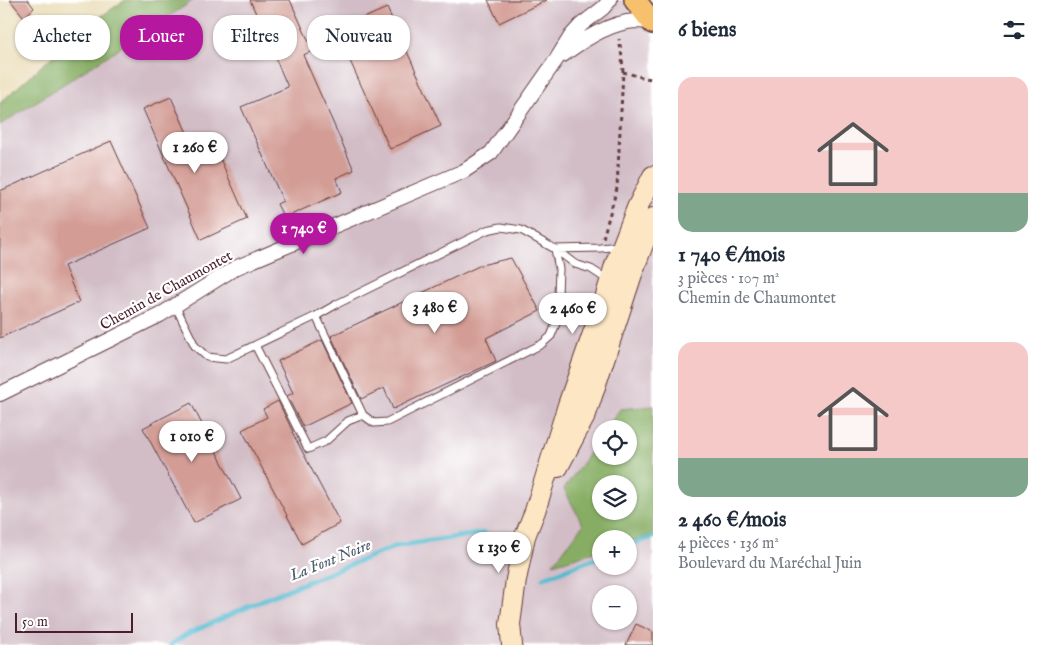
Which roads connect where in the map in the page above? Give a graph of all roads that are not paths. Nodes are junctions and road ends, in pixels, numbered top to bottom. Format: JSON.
{"nodes":[{"id":1,"x":610,"y":0,"type":"edge"},
{"id":2,"x":635,"y":0,"type":"edge"},
{"id":3,"x":652,"y":23,"type":"edge"},
{"id":4,"x":556,"y":60,"type":"junction"},
{"id":5,"x":653,"y":176,"type":"edge"},
{"id":6,"x":653,"y":218,"type":"edge"},
{"id":7,"x":623,"y":246,"type":"junction"},
{"id":8,"x":555,"y":249,"type":"junction"},
{"id":9,"x":610,"y":281,"type":"junction"},
{"id":10,"x":175,"y":305,"type":"junction"},
{"id":11,"x":316,"y":316,"type":"junction"},
{"id":12,"x":255,"y":345,"type":"junction"},
{"id":13,"x":0,"y":394,"type":"edge"},
{"id":14,"x":363,"y":415,"type":"junction"},
{"id":15,"x":535,"y":511,"type":"junction"},
{"id":16,"x":512,"y":645,"type":"edge"}],
"edges":[{"from":1,"to":4,"type":"street","name":"Chemin de Chaumontet"},
{"from":2,"to":3,"type":"main road"},
{"from":3,"to":4,"type":"street","name":"Chemin de Chaumontet"},
{"from":4,"to":10,"type":"street","name":"Chemin de Chaumontet"},
{"from":5,"to":7,"type":"main road"},
{"from":6,"to":15,"type":"main road"},
{"from":7,"to":8,"type":"lane"},
{"from":7,"to":9,"type":"main road"},
{"from":8,"to":9,"type":"lane"},
{"from":8,"to":11,"type":"lane"},
{"from":8,"to":14,"type":"lane"},
{"from":9,"to":15,"type":"main road"},
{"from":10,"to":12,"type":"lane"},
{"from":10,"to":13,"type":"street","name":"Chemin de Chaumontet"},
{"from":11,"to":12,"type":"lane"},
{"from":11,"to":14,"type":"lane"},
{"from":12,"to":14,"type":"lane"},
{"from":15,"to":16,"type":"main road"}]}
